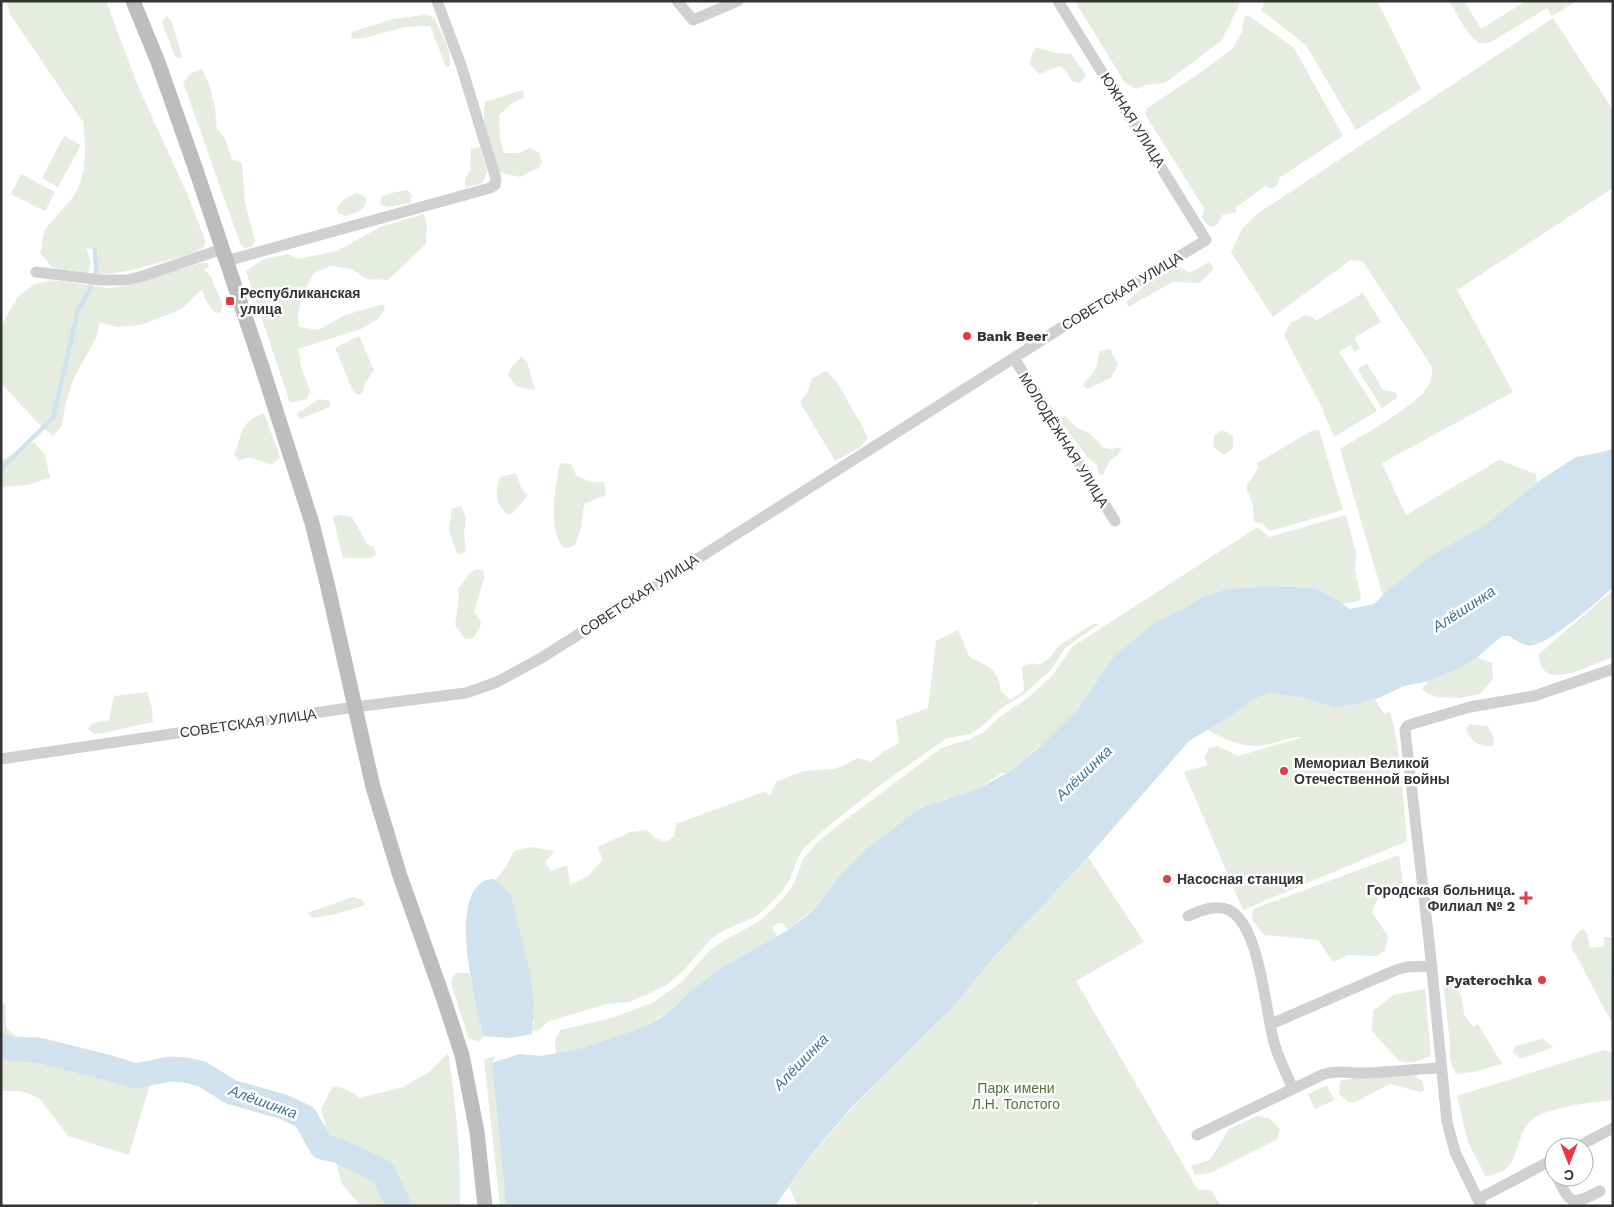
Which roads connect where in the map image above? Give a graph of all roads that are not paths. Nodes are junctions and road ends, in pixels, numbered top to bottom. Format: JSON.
{"nodes":[{"id":1,"x":133,"y":1,"type":"edge"},
{"id":2,"x":437,"y":1,"type":"edge"},
{"id":3,"x":677,"y":1,"type":"edge"},
{"id":4,"x":738,"y":1,"type":"edge"},
{"id":5,"x":1058,"y":1,"type":"edge"},
{"id":6,"x":1206,"y":240,"type":"joint"},
{"id":7,"x":224,"y":255,"type":"junction"},
{"id":8,"x":36,"y":272,"type":"dead end"},
{"id":9,"x":1014,"y":358,"type":"junction"},
{"id":10,"x":1115,"y":521,"type":"dead end"},
{"id":11,"x":1613,"y":669,"type":"edge"},
{"id":12,"x":355,"y":707,"type":"junction"},
{"id":13,"x":1,"y":759,"type":"edge"},
{"id":14,"x":1188,"y":916,"type":"dead end"},
{"id":15,"x":1432,"y":966,"type":"junction"},
{"id":16,"x":1271,"y":1024,"type":"junction"},
{"id":17,"x":1441,"y":1068,"type":"junction"},
{"id":18,"x":1293,"y":1089,"type":"junction"},
{"id":19,"x":1613,"y":1128,"type":"edge"},
{"id":20,"x":1197,"y":1135,"type":"dead end"},
{"id":21,"x":1594,"y":1138,"type":"edge"},
{"id":22,"x":1544,"y":1168,"type":"edge"},
{"id":23,"x":1562,"y":1187,"type":"edge"},
{"id":24,"x":1600,"y":1191,"type":"dead end"},
{"id":25,"x":1480,"y":1202,"type":"edge"},
{"id":26,"x":1585,"y":1202,"type":"edge"},
{"id":27,"x":485,"y":1206,"type":"edge"}],
"edges":[{"from":1,"to":7,"type":"main road"},
{"from":2,"to":7,"type":"street"},
{"from":3,"to":4,"type":"street"},
{"from":5,"to":6,"type":"street","name":"ЮЖНАЯ УЛИЦА"},
{"from":6,"to":9,"type":"street","name":"СОВЕТСКАЯ УЛИЦА"},
{"from":7,"to":8,"type":"street"},
{"from":7,"to":12,"type":"main road"},
{"from":9,"to":10,"type":"street","name":"МОЛОДЁЖНАЯ УЛИЦА"},
{"from":9,"to":12,"type":"street","name":"СОВЕТСКАЯ УЛИЦА"},
{"from":11,"to":15,"type":"street"},
{"from":12,"to":13,"type":"street","name":"СОВЕТСКАЯ УЛИЦА"},
{"from":12,"to":27,"type":"main road"},
{"from":14,"to":16,"type":"street"},
{"from":15,"to":16,"type":"street"},
{"from":15,"to":17,"type":"street"},
{"from":16,"to":18,"type":"street"},
{"from":17,"to":18,"type":"street"},
{"from":17,"to":25,"type":"street"},
{"from":18,"to":20,"type":"street"},
{"from":19,"to":21,"type":"street"},
{"from":22,"to":25,"type":"street"},
{"from":23,"to":26,"type":"street"},
{"from":24,"to":26,"type":"street"}]}
